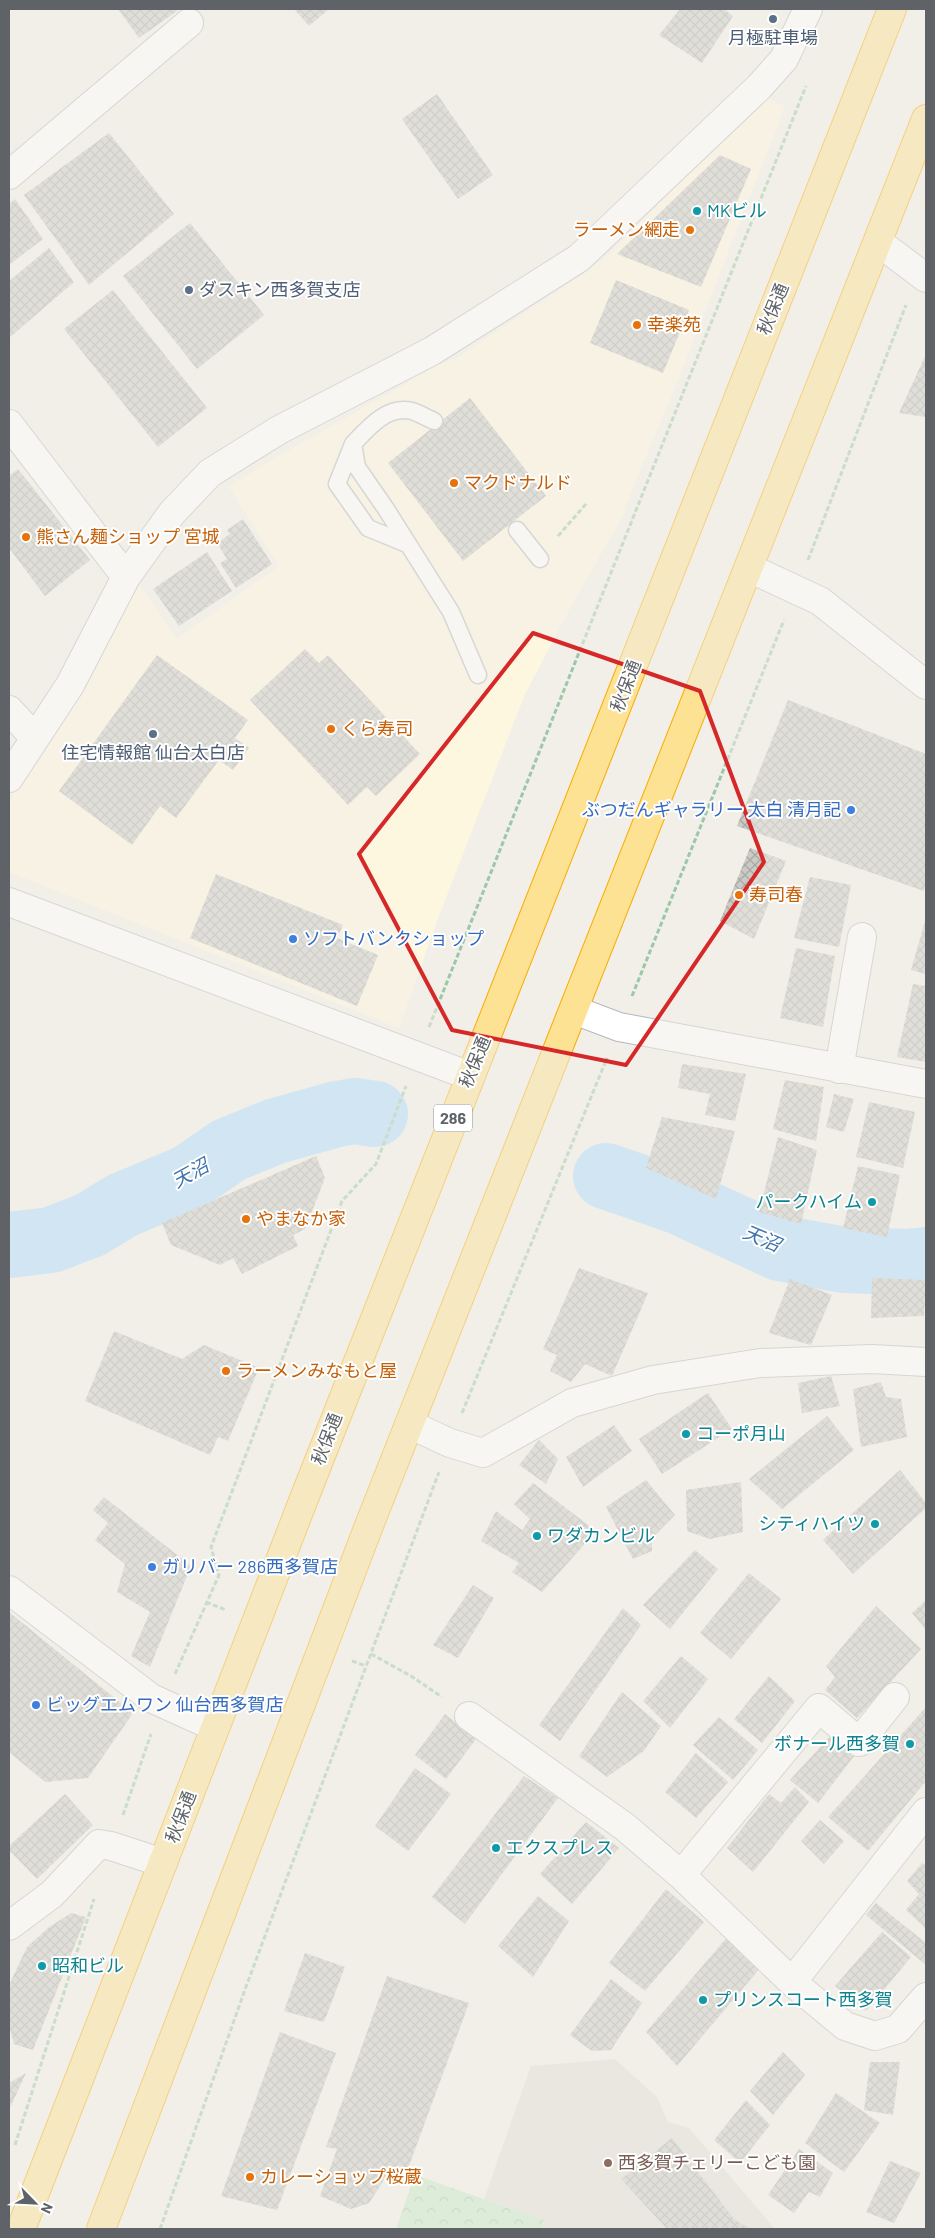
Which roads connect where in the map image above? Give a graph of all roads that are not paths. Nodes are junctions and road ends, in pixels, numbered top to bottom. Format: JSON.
{"nodes":[{"id":1,"x":808,"y":9,"type":"edge"},
{"id":2,"x":892,"y":9,"type":"edge"},
{"id":3,"x":189,"y":23,"type":"dead end"},
{"id":4,"x":926,"y":119,"type":"edge"},
{"id":5,"x":9,"y":175,"type":"edge"},
{"id":6,"x":878,"y":242,"type":"junction"},
{"id":7,"x":922,"y":275,"type":"edge"},
{"id":8,"x":434,"y":421,"type":"dead end"},
{"id":9,"x":9,"y":424,"type":"edge"},
{"id":10,"x":353,"y":444,"type":"junction"},
{"id":11,"x":517,"y":530,"type":"dead end"},
{"id":12,"x":407,"y":544,"type":"junction"},
{"id":13,"x":540,"y":559,"type":"dead end"},
{"id":14,"x":749,"y":568,"type":"junction"},
{"id":15,"x":126,"y":577,"type":"junction"},
{"id":16,"x":478,"y":675,"type":"dead end"},
{"id":17,"x":926,"y":685,"type":"edge"},
{"id":18,"x":9,"y":710,"type":"edge"},
{"id":19,"x":35,"y":738,"type":"junction"},
{"id":20,"x":9,"y":778,"type":"edge"},
{"id":21,"x":9,"y":902,"type":"edge"},
{"id":22,"x":862,"y":937,"type":"dead end"},
{"id":23,"x":574,"y":1010,"type":"junction"},
{"id":24,"x":839,"y":1069,"type":"junction"},
{"id":25,"x":470,"y":1076,"type":"junction"},
{"id":26,"x":926,"y":1084,"type":"edge"},
{"id":27,"x":926,"y":1362,"type":"edge"},
{"id":28,"x":409,"y":1424,"type":"junction"},
{"id":29,"x":9,"y":1590,"type":"edge"},
{"id":30,"x":895,"y":1696,"type":"dead end"},
{"id":31,"x":469,"y":1716,"type":"road end"},
{"id":32,"x":215,"y":1727,"type":"junction"},
{"id":33,"x":926,"y":1812,"type":"edge"},
{"id":34,"x":163,"y":1863,"type":"junction"},
{"id":35,"x":681,"y":1876,"type":"junction"},
{"id":36,"x":9,"y":1926,"type":"edge"},
{"id":37,"x":792,"y":1982,"type":"junction"},
{"id":38,"x":926,"y":1997,"type":"edge"},
{"id":39,"x":21,"y":2229,"type":"edge"},
{"id":40,"x":101,"y":2229,"type":"edge"}],
"edges":[{"from":1,"to":15,"type":"street"},
{"from":2,"to":25,"type":"highway","name":"秋保通","number":"286"},
{"from":3,"to":5,"type":"street"},
{"from":4,"to":6,"type":"highway"},
{"from":6,"to":7,"type":"street"},
{"from":6,"to":14,"type":"highway"},
{"from":8,"to":10,"type":"lane"},
{"from":9,"to":15,"type":"street"},
{"from":10,"to":12,"type":"lane"},
{"from":10,"to":12,"type":"lane"},
{"from":11,"to":13,"type":"lane"},
{"from":12,"to":16,"type":"lane"},
{"from":14,"to":17,"type":"street"},
{"from":14,"to":23,"type":"highway"},
{"from":15,"to":19,"type":"street"},
{"from":18,"to":19,"type":"street"},
{"from":19,"to":20,"type":"street"},
{"from":21,"to":25,"type":"street"},
{"from":22,"to":24,"type":"street"},
{"from":23,"to":24,"type":"street"},
{"from":23,"to":28,"type":"highway"},
{"from":24,"to":26,"type":"street"},
{"from":25,"to":32,"type":"highway","name":"秋保通","number":"286"},
{"from":27,"to":28,"type":"street"},
{"from":28,"to":40,"type":"highway"},
{"from":29,"to":32,"type":"street"},
{"from":30,"to":35,"type":"street"},
{"from":31,"to":35,"type":"street"},
{"from":32,"to":34,"type":"highway","name":"秋保通","number":"286"},
{"from":33,"to":37,"type":"street"},
{"from":34,"to":36,"type":"street"},
{"from":34,"to":39,"type":"highway","name":"秋保通","number":"286"},
{"from":35,"to":37,"type":"street"},
{"from":37,"to":38,"type":"street"}]}
